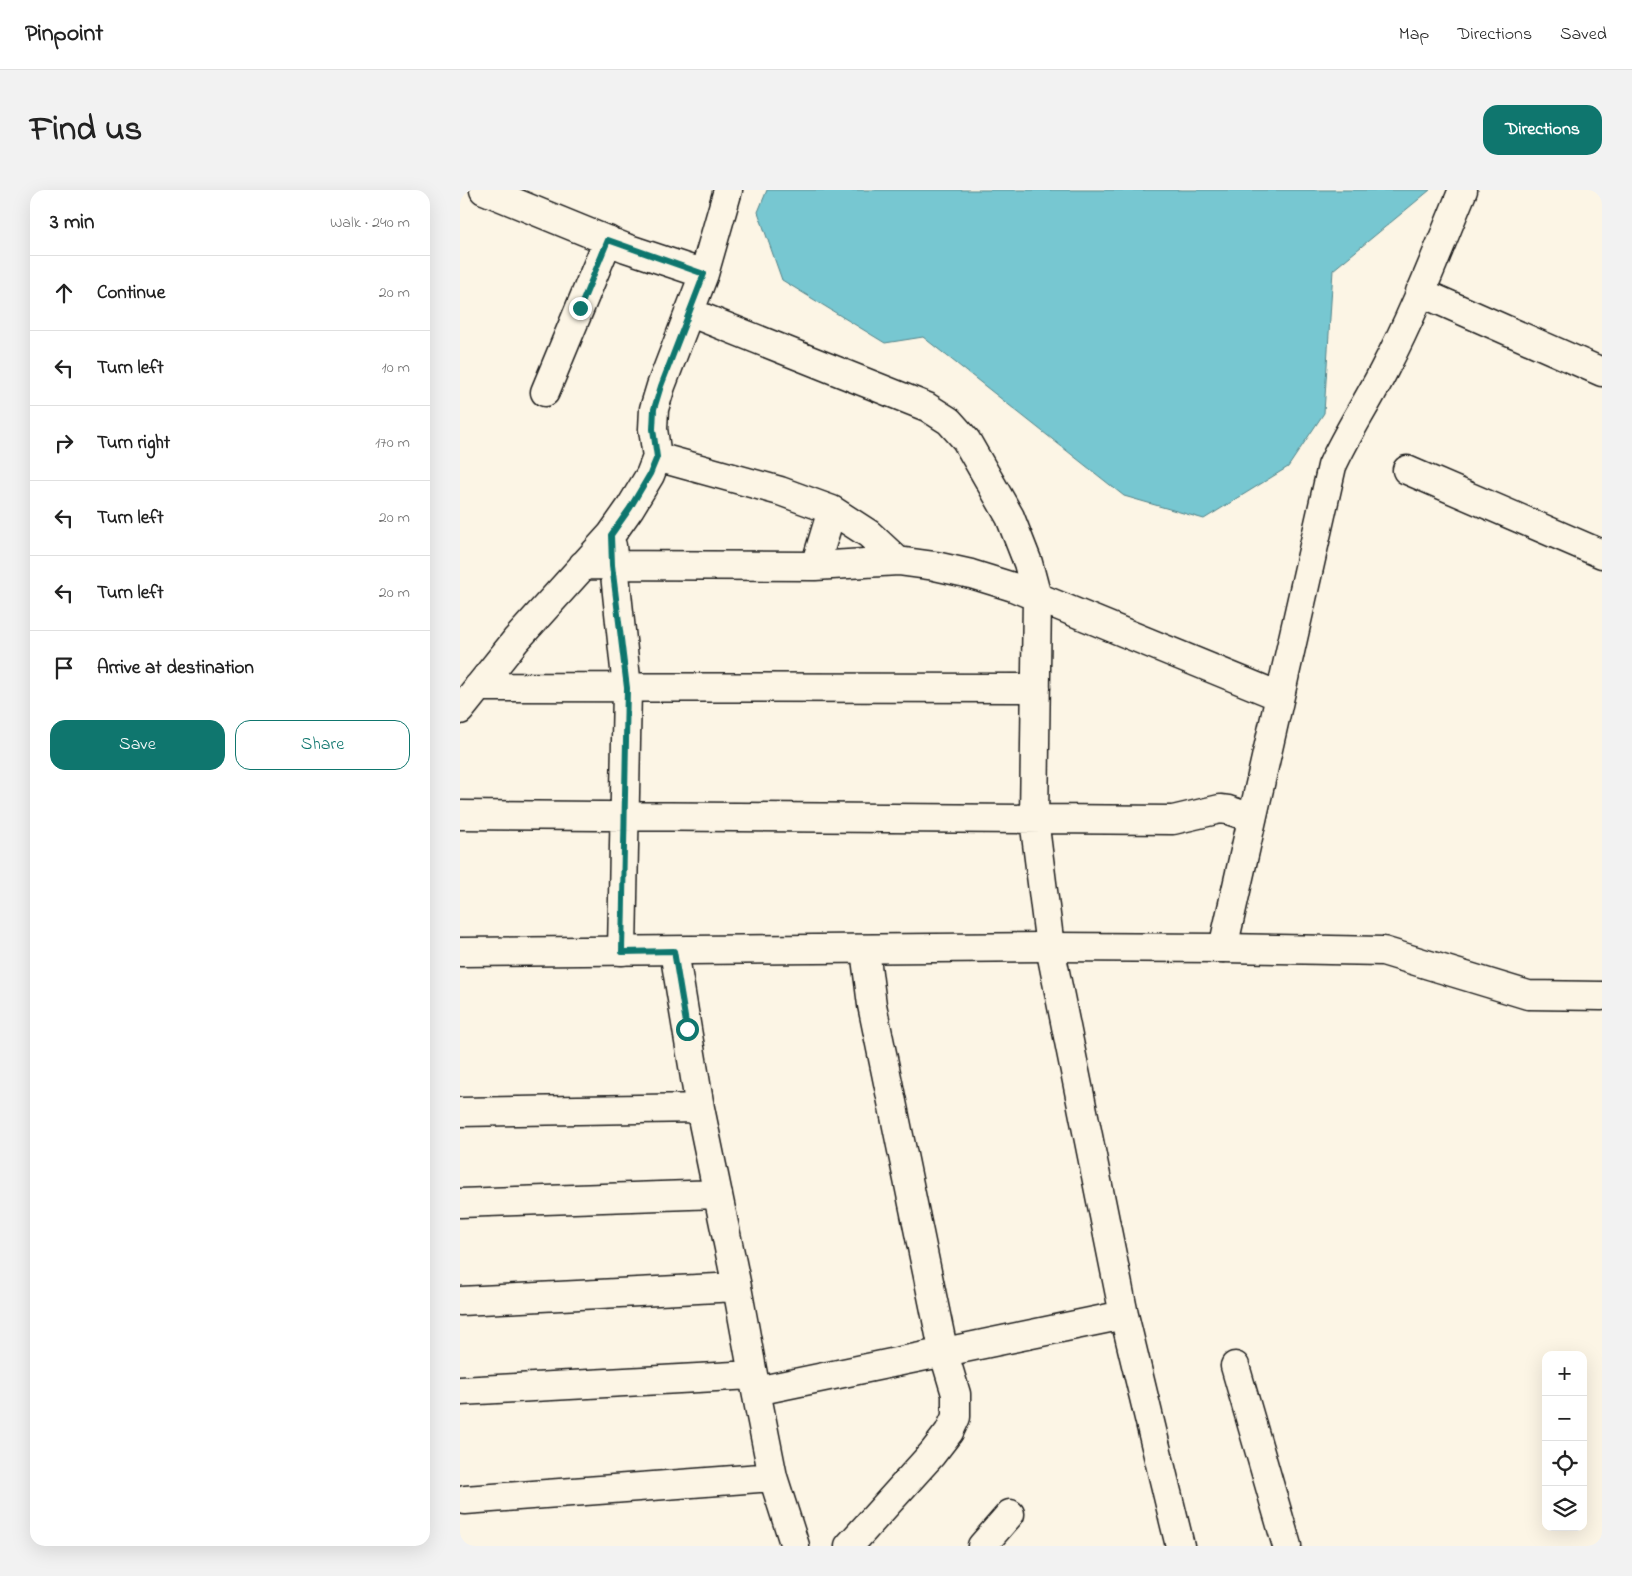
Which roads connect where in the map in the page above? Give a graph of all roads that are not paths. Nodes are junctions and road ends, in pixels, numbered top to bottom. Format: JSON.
{"nodes":[{"id":1,"x":484,"y":190,"type":"edge"},
{"id":2,"x":728,"y":190,"type":"edge"},
{"id":3,"x":1463,"y":190,"type":"edge"},
{"id":4,"x":608,"y":240,"type":"junction"},
{"id":5,"x":704,"y":274,"type":"junction"},
{"id":6,"x":1420,"y":292,"type":"junction"},
{"id":7,"x":690,"y":312,"type":"junction"},
{"id":8,"x":1602,"y":372,"type":"edge"},
{"id":9,"x":546,"y":392,"type":"dead end"},
{"id":10,"x":657,"y":457,"type":"junction"},
{"id":11,"x":1407,"y":470,"type":"dead end"},
{"id":12,"x":832,"y":510,"type":"junction"},
{"id":13,"x":611,"y":535,"type":"junction"},
{"id":14,"x":1602,"y":554,"type":"edge"},
{"id":15,"x":898,"y":561,"type":"junction"},
{"id":16,"x":583,"y":565,"type":"junction"},
{"id":17,"x":612,"y":565,"type":"junction"},
{"id":18,"x":815,"y":566,"type":"junction"},
{"id":19,"x":1037,"y":597,"type":"junction"},
{"id":20,"x":478,"y":687,"type":"junction"},
{"id":21,"x":627,"y":688,"type":"junction"},
{"id":22,"x":1036,"y":688,"type":"junction"},
{"id":23,"x":1280,"y":696,"type":"junction"},
{"id":24,"x":460,"y":710,"type":"edge"},
{"id":25,"x":460,"y":815,"type":"edge"},
{"id":26,"x":624,"y":816,"type":"junction"},
{"id":27,"x":1252,"y":818,"type":"junction"},
{"id":28,"x":1034,"y":819,"type":"junction"},
{"id":29,"x":1050,"y":947,"type":"junction"},
{"id":30,"x":1222,"y":948,"type":"junction"},
{"id":31,"x":865,"y":950,"type":"junction"},
{"id":32,"x":674,"y":951,"type":"junction"},
{"id":33,"x":460,"y":952,"type":"edge"},
{"id":34,"x":622,"y":952,"type":"junction"},
{"id":35,"x":1602,"y":996,"type":"edge"},
{"id":36,"x":700,"y":1108,"type":"junction"},
{"id":37,"x":460,"y":1112,"type":"edge"},
{"id":38,"x":718,"y":1194,"type":"junction"},
{"id":39,"x":460,"y":1203,"type":"edge"},
{"id":40,"x":738,"y":1288,"type":"junction"},
{"id":41,"x":460,"y":1302,"type":"edge"},
{"id":42,"x":1124,"y":1315,"type":"junction"},
{"id":43,"x":944,"y":1354,"type":"junction"},
{"id":44,"x":1235,"y":1366,"type":"dead end"},
{"id":45,"x":754,"y":1383,"type":"junction"},
{"id":46,"x":460,"y":1391,"type":"edge"},
{"id":47,"x":773,"y":1477,"type":"junction"},
{"id":48,"x":465,"y":1500,"type":"dead end"},
{"id":49,"x":1010,"y":1514,"type":"dead end"},
{"id":50,"x":795,"y":1546,"type":"edge"},
{"id":51,"x":850,"y":1546,"type":"edge"},
{"id":52,"x":982,"y":1546,"type":"edge"},
{"id":53,"x":1180,"y":1546,"type":"edge"},
{"id":54,"x":1287,"y":1546,"type":"edge"}],
"edges":[{"from":1,"to":4,"type":"street"},
{"from":2,"to":5,"type":"street"},
{"from":3,"to":6,"type":"street"},
{"from":4,"to":5,"type":"street"},
{"from":4,"to":9,"type":"street"},
{"from":5,"to":7,"type":"street"},
{"from":6,"to":8,"type":"street"},
{"from":6,"to":23,"type":"street"},
{"from":7,"to":10,"type":"street"},
{"from":7,"to":19,"type":"street"},
{"from":10,"to":12,"type":"street"},
{"from":10,"to":13,"type":"street"},
{"from":11,"to":14,"type":"street"},
{"from":12,"to":15,"type":"street"},
{"from":12,"to":18,"type":"street"},
{"from":13,"to":16,"type":"street"},
{"from":13,"to":17,"type":"street"},
{"from":15,"to":18,"type":"street"},
{"from":15,"to":19,"type":"street"},
{"from":16,"to":17,"type":"street"},
{"from":16,"to":20,"type":"street"},
{"from":17,"to":18,"type":"street"},
{"from":17,"to":21,"type":"street"},
{"from":19,"to":22,"type":"street"},
{"from":19,"to":23,"type":"street"},
{"from":20,"to":21,"type":"street"},
{"from":20,"to":24,"type":"street"},
{"from":21,"to":22,"type":"street"},
{"from":21,"to":26,"type":"street"},
{"from":22,"to":28,"type":"street"},
{"from":23,"to":27,"type":"street"},
{"from":25,"to":26,"type":"street"},
{"from":26,"to":28,"type":"street"},
{"from":26,"to":34,"type":"street"},
{"from":27,"to":28,"type":"street"},
{"from":27,"to":30,"type":"street"},
{"from":28,"to":29,"type":"street"},
{"from":29,"to":30,"type":"street"},
{"from":29,"to":31,"type":"street"},
{"from":29,"to":42,"type":"street"},
{"from":30,"to":35,"type":"street"},
{"from":31,"to":32,"type":"street"},
{"from":31,"to":43,"type":"street"},
{"from":32,"to":34,"type":"street"},
{"from":32,"to":36,"type":"street"},
{"from":33,"to":34,"type":"street"},
{"from":36,"to":37,"type":"street"},
{"from":36,"to":38,"type":"street"},
{"from":38,"to":39,"type":"street"},
{"from":38,"to":40,"type":"street"},
{"from":40,"to":41,"type":"street"},
{"from":40,"to":45,"type":"street"},
{"from":42,"to":43,"type":"street"},
{"from":42,"to":53,"type":"street"},
{"from":43,"to":45,"type":"street"},
{"from":43,"to":51,"type":"street"},
{"from":44,"to":54,"type":"street"},
{"from":45,"to":46,"type":"street"},
{"from":45,"to":47,"type":"street"},
{"from":47,"to":48,"type":"street"},
{"from":47,"to":50,"type":"street"},
{"from":49,"to":52,"type":"street"}]}
